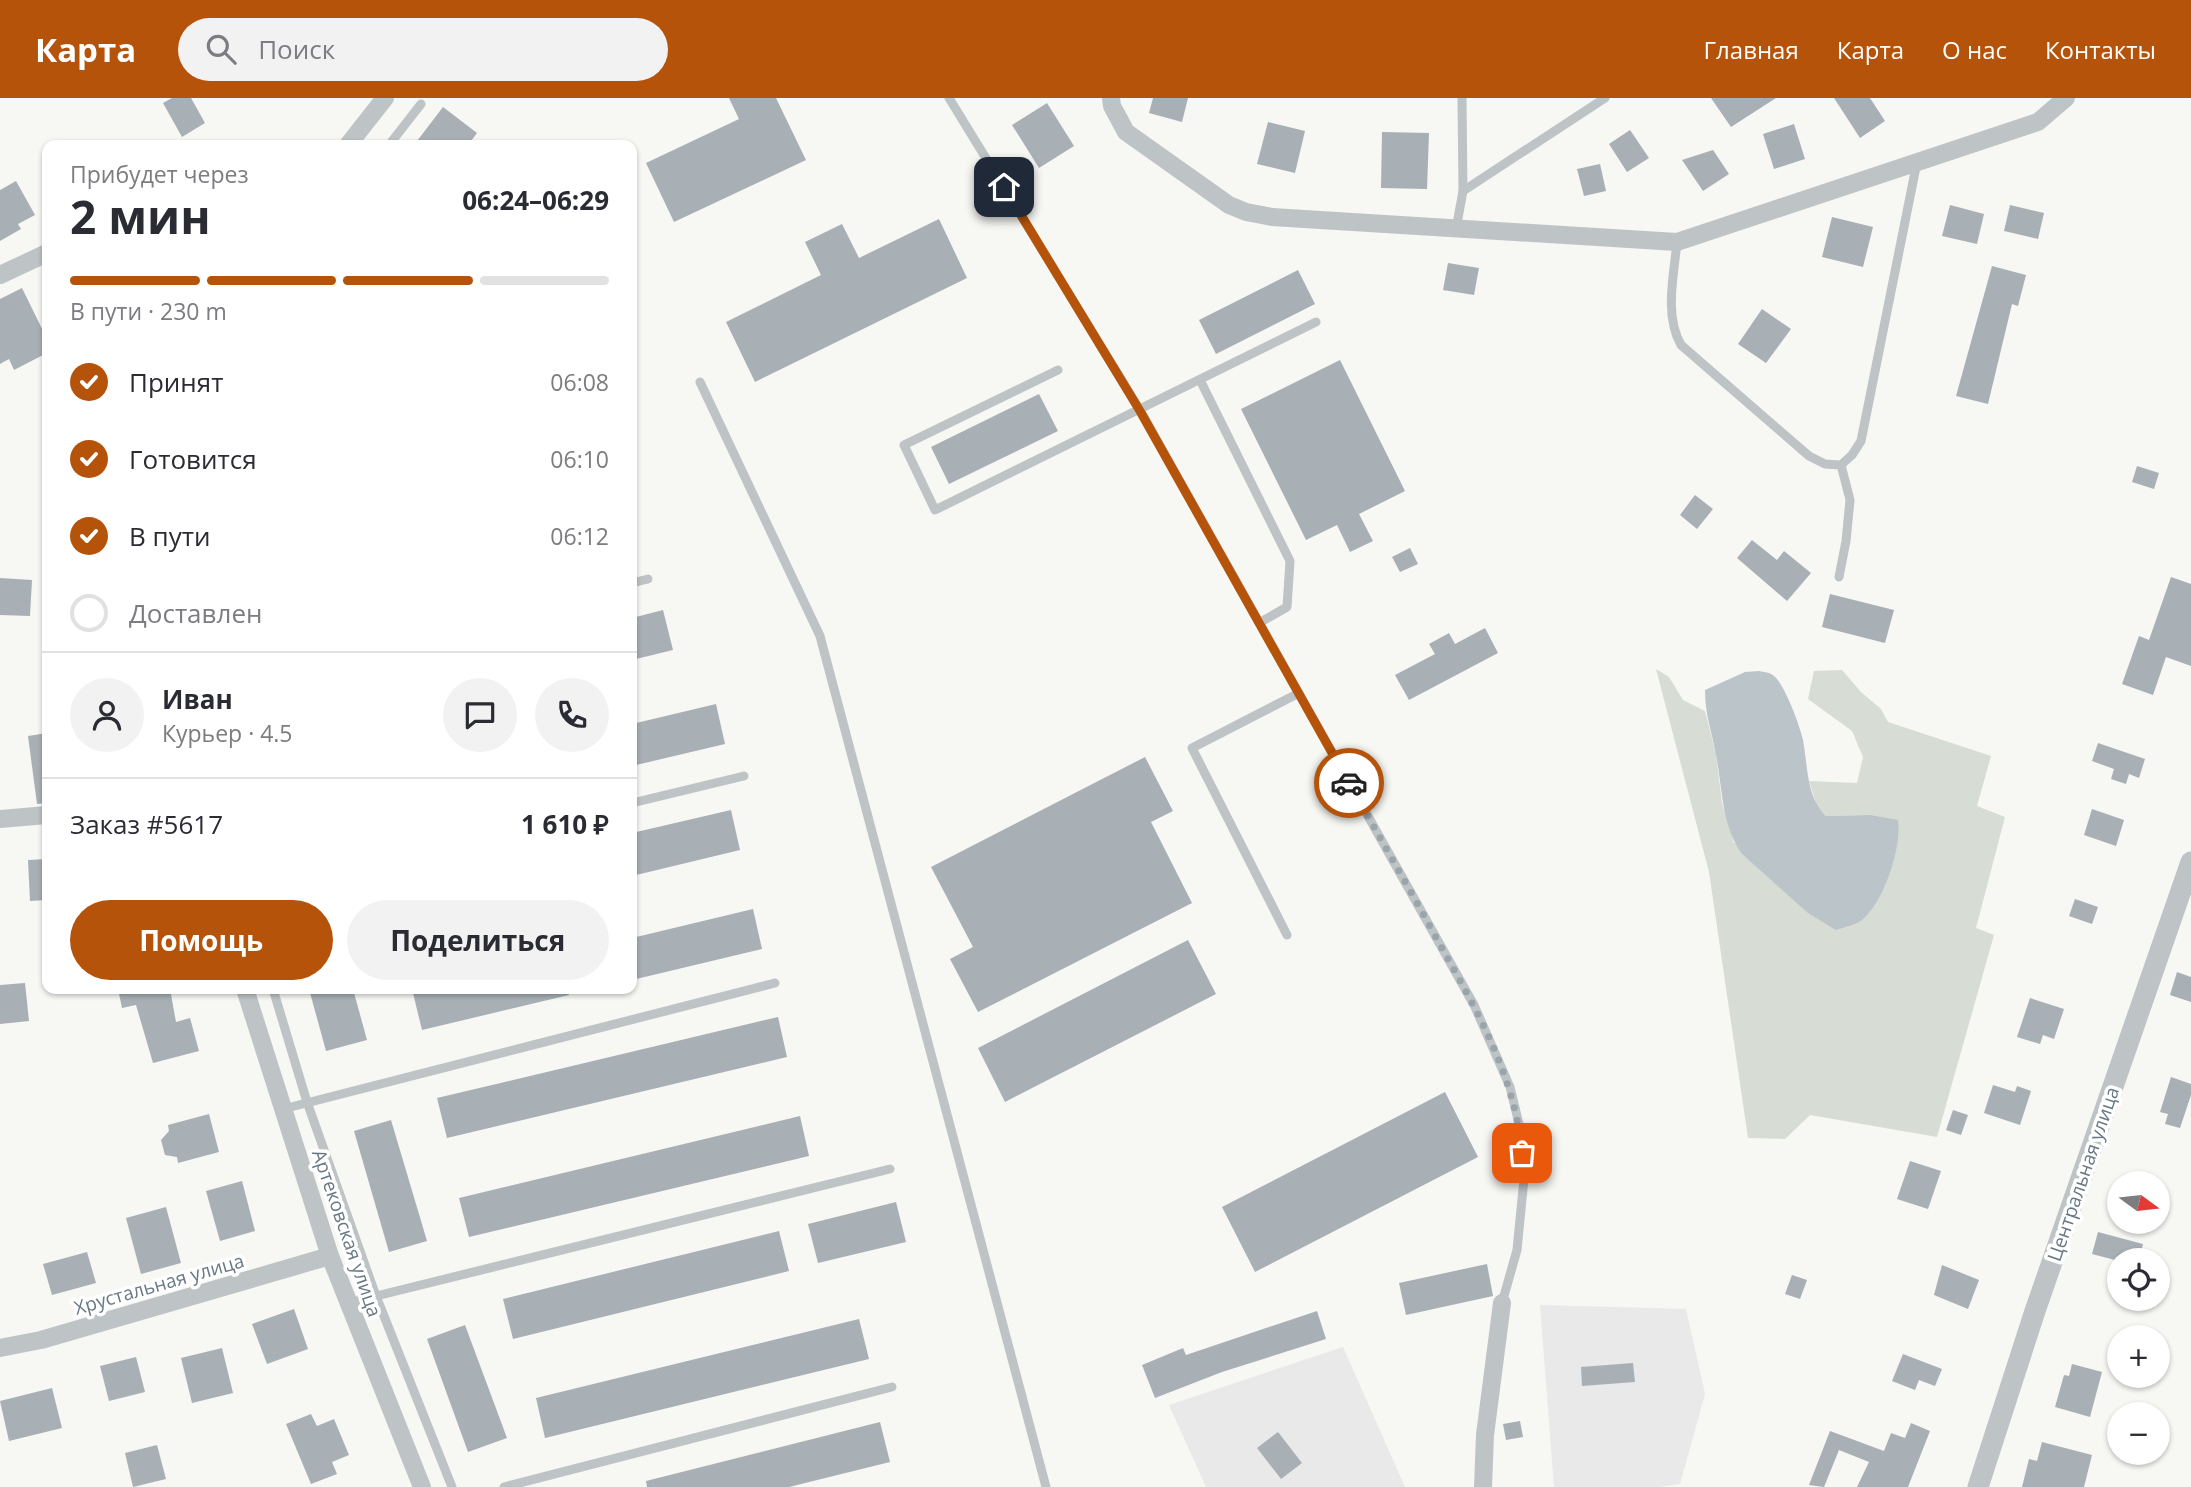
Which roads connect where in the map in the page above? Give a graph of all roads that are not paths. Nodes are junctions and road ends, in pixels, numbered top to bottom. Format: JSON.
{"nodes":[{"id":1,"x":385,"y":98,"type":"edge"},
{"id":2,"x":949,"y":98,"type":"edge"},
{"id":3,"x":1462,"y":98,"type":"edge"},
{"id":4,"x":1605,"y":98,"type":"edge"},
{"id":5,"x":2066,"y":98,"type":"edge"},
{"id":6,"x":1112,"y":101,"type":"edge"},
{"id":7,"x":421,"y":104,"type":"dead end"},
{"id":8,"x":352,"y":140,"type":"edge"},
{"id":9,"x":393,"y":140,"type":"edge"},
{"id":10,"x":1917,"y":162,"type":"junction"},
{"id":11,"x":1463,"y":191,"type":"junction"},
{"id":12,"x":1456,"y":229,"type":"junction"},
{"id":13,"x":1677,"y":242,"type":"junction"},
{"id":14,"x":42,"y":255,"type":"edge"},
{"id":15,"x":0,"y":275,"type":"edge"},
{"id":16,"x":1315,"y":322,"type":"dead end"},
{"id":17,"x":1058,"y":370,"type":"dead end"},
{"id":18,"x":1200,"y":380,"type":"junction"},
{"id":19,"x":700,"y":382,"type":"dead end"},
{"id":20,"x":1140,"y":411,"type":"junction"},
{"id":21,"x":1841,"y":465,"type":"junction"},
{"id":22,"x":1839,"y":578,"type":"dead end"},
{"id":23,"x":648,"y":579,"type":"dead end"},
{"id":24,"x":637,"y":582,"type":"edge"},
{"id":25,"x":1259,"y":623,"type":"junction"},
{"id":26,"x":1299,"y":693,"type":"junction"},
{"id":27,"x":744,"y":776,"type":"dead end"},
{"id":28,"x":637,"y":802,"type":"edge"},
{"id":29,"x":42,"y":815,"type":"edge"},
{"id":30,"x":0,"y":819,"type":"edge"},
{"id":31,"x":2191,"y":862,"type":"edge"},
{"id":32,"x":1287,"y":935,"type":"dead end"},
{"id":33,"x":775,"y":983,"type":"dead end"},
{"id":34,"x":247,"y":994,"type":"edge"},
{"id":35,"x":274,"y":994,"type":"edge"},
{"id":36,"x":307,"y":1102,"type":"junction"},
{"id":37,"x":283,"y":1108,"type":"junction"},
{"id":38,"x":890,"y":1169,"type":"dead end"},
{"id":39,"x":330,"y":1256,"type":"junction"},
{"id":40,"x":376,"y":1296,"type":"junction"},
{"id":41,"x":348,"y":1303,"type":"junction"},
{"id":42,"x":1502,"y":1303,"type":"joint"},
{"id":43,"x":0,"y":1348,"type":"edge"},
{"id":44,"x":892,"y":1387,"type":"dead end"},
{"id":45,"x":422,"y":1487,"type":"edge"},
{"id":46,"x":452,"y":1487,"type":"edge"},
{"id":47,"x":504,"y":1487,"type":"edge"},
{"id":48,"x":1046,"y":1487,"type":"edge"},
{"id":49,"x":1483,"y":1487,"type":"edge"},
{"id":50,"x":1978,"y":1487,"type":"edge"}],
"edges":[{"from":1,"to":8,"type":"street"},
{"from":2,"to":20,"type":"lane"},
{"from":3,"to":11,"type":"lane"},
{"from":4,"to":11,"type":"lane"},
{"from":5,"to":10,"type":"street"},
{"from":6,"to":12,"type":"street"},
{"from":7,"to":9,"type":"lane"},
{"from":10,"to":13,"type":"street"},
{"from":10,"to":21,"type":"lane"},
{"from":11,"to":12,"type":"lane"},
{"from":12,"to":13,"type":"street"},
{"from":13,"to":21,"type":"lane"},
{"from":14,"to":15,"type":"street"},
{"from":16,"to":18,"type":"lane"},
{"from":17,"to":20,"type":"lane"},
{"from":18,"to":20,"type":"lane"},
{"from":18,"to":25,"type":"lane"},
{"from":19,"to":48,"type":"lane"},
{"from":20,"to":25,"type":"lane"},
{"from":21,"to":22,"type":"lane"},
{"from":23,"to":24,"type":"lane"},
{"from":25,"to":26,"type":"lane"},
{"from":26,"to":32,"type":"lane"},
{"from":26,"to":42,"type":"lane"},
{"from":27,"to":28,"type":"lane"},
{"from":29,"to":30,"type":"street"},
{"from":31,"to":50,"type":"street","name":"Центральная улица"},
{"from":33,"to":36,"type":"lane"},
{"from":34,"to":37,"type":"street","name":"Артековская улица"},
{"from":35,"to":36,"type":"lane"},
{"from":36,"to":37,"type":"lane"},
{"from":36,"to":40,"type":"lane"},
{"from":37,"to":39,"type":"street","name":"Артековская улица"},
{"from":38,"to":40,"type":"lane"},
{"from":39,"to":41,"type":"street","name":"Артековская улица"},
{"from":39,"to":43,"type":"street","name":"Хрустальная улица"},
{"from":40,"to":41,"type":"lane"},
{"from":40,"to":46,"type":"lane"},
{"from":41,"to":45,"type":"street","name":"Артековская улица"},
{"from":42,"to":49,"type":"street"},
{"from":44,"to":47,"type":"lane"}]}
